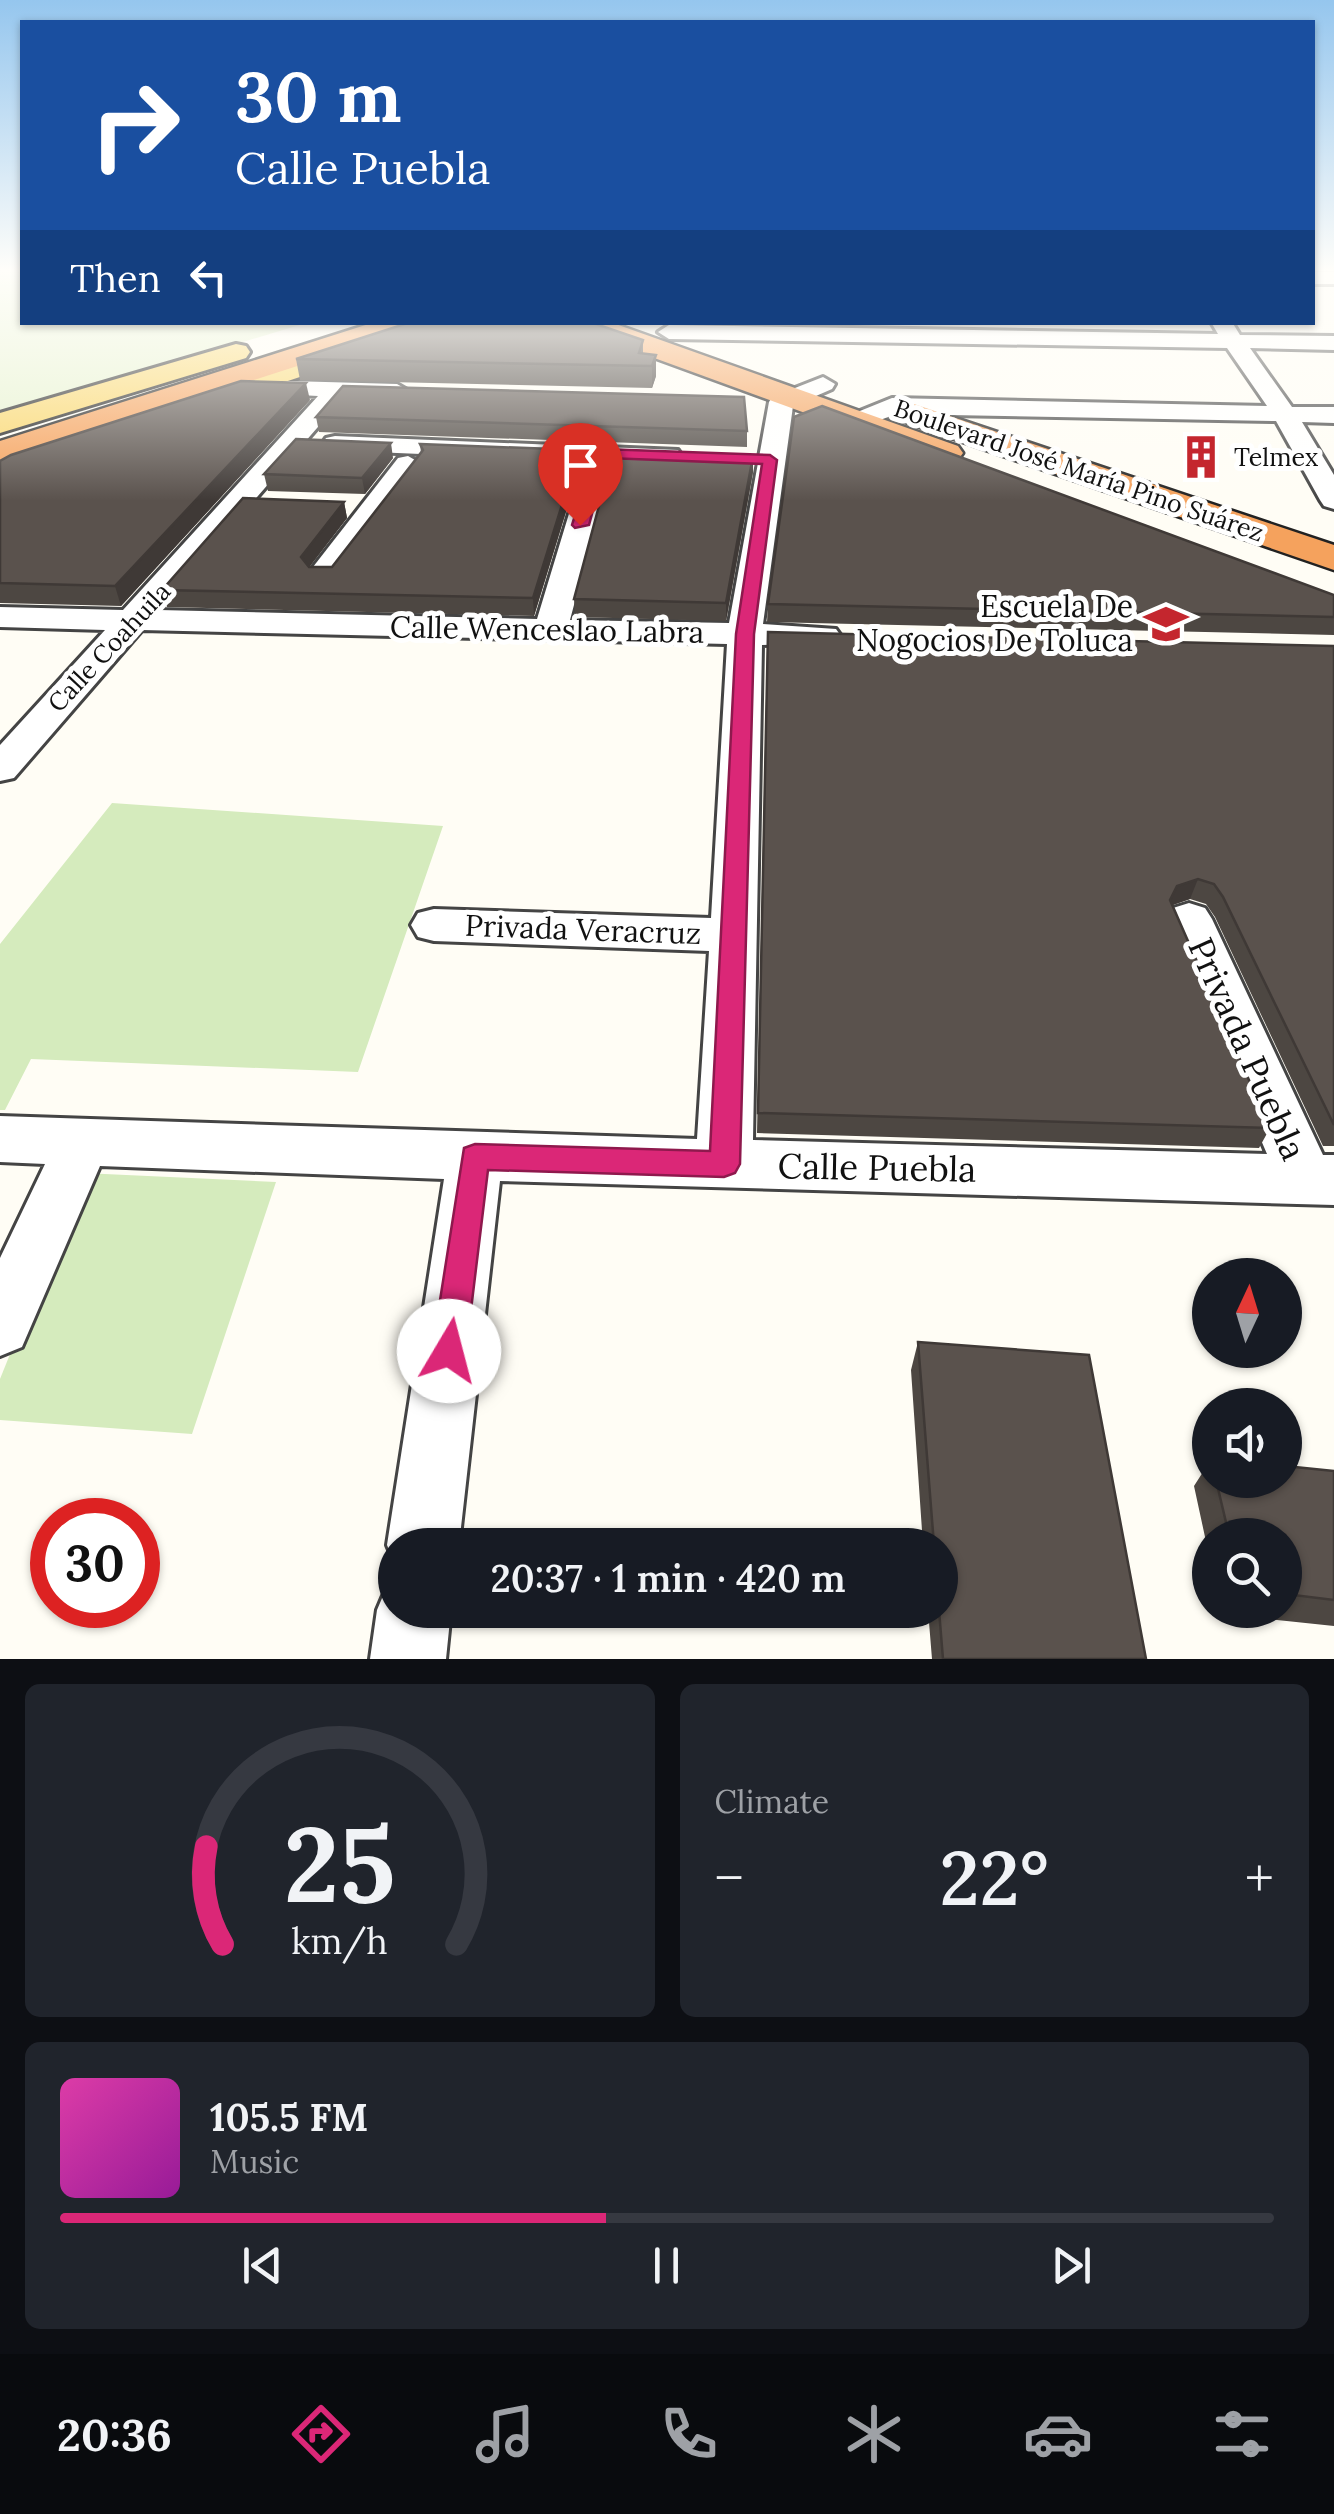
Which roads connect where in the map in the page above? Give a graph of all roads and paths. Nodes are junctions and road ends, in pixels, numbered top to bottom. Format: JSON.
{"nodes":[{"id":1,"x":252,"y":346,"type":"edge"},
{"id":2,"x":311,"y":346,"type":"edge"},
{"id":3,"x":320,"y":346,"type":"edge"},
{"id":4,"x":362,"y":346,"type":"edge"},
{"id":5,"x":656,"y":346,"type":"edge"},
{"id":6,"x":697,"y":346,"type":"edge"},
{"id":7,"x":1238,"y":346,"type":"edge"},
{"id":8,"x":237,"y":387,"type":"junction"},
{"id":9,"x":338,"y":389,"type":"junction"},
{"id":10,"x":416,"y":391,"type":"edge"},
{"id":11,"x":799,"y":394,"type":"junction"},
{"id":12,"x":725,"y":398,"type":"edge"},
{"id":13,"x":876,"y":413,"type":"junction"},
{"id":14,"x":1285,"y":414,"type":"junction"},
{"id":15,"x":1334,"y":415,"type":"edge"},
{"id":16,"x":0,"y":423,"type":"edge"},
{"id":17,"x":0,"y":437,"type":"edge"},
{"id":18,"x":294,"y":443,"type":"junction"},
{"id":19,"x":0,"y":452,"type":"edge"},
{"id":20,"x":601,"y":454,"type":"junction"},
{"id":21,"x":695,"y":457,"type":"edge"},
{"id":22,"x":0,"y":464,"type":"edge"},
{"id":23,"x":408,"y":464,"type":"edge"},
{"id":24,"x":1334,"y":500,"type":"edge"},
{"id":25,"x":241,"y":502,"type":"junction"},
{"id":26,"x":284,"y":504,"type":"edge"},
{"id":27,"x":338,"y":506,"type":"edge"},
{"id":28,"x":374,"y":507,"type":"junction"},
{"id":29,"x":1334,"y":558,"type":"edge"},
{"id":30,"x":1243,"y":564,"type":"edge"},
{"id":31,"x":324,"y":574,"type":"edge"},
{"id":32,"x":0,"y":617,"type":"edge"},
{"id":33,"x":133,"y":622,"type":"junction"},
{"id":34,"x":550,"y":632,"type":"junction"},
{"id":35,"x":745,"y":634,"type":"junction"},
{"id":36,"x":863,"y":637,"type":"edge"},
{"id":37,"x":0,"y":770,"type":"edge"},
{"id":38,"x":1189,"y":919,"type":"dead end"},
{"id":39,"x":434,"y":925,"type":"dead end"},
{"id":40,"x":732,"y":935,"type":"junction"},
{"id":41,"x":0,"y":1139,"type":"edge"},
{"id":42,"x":84,"y":1142,"type":"junction"},
{"id":43,"x":475,"y":1157,"type":"junction"},
{"id":44,"x":724,"y":1164,"type":"junction"},
{"id":45,"x":1320,"y":1179,"type":"edge"},
{"id":46,"x":0,"y":1326,"type":"edge"},
{"id":47,"x":425,"y":1528,"type":"edge"},
{"id":48,"x":412,"y":1628,"type":"edge"},
{"id":49,"x":408,"y":1659,"type":"edge"}],
"edges":[{"from":1,"to":16,"type":"main road"},
{"from":2,"to":17,"type":"highway"},
{"from":3,"to":19,"type":"highway"},
{"from":4,"to":8,"type":"main road"},
{"from":5,"to":11,"type":"highway","name":"Boulevard José María Pino Suárez"},
{"from":6,"to":11,"type":"highway"},
{"from":7,"to":14,"type":"street"},
{"from":8,"to":9,"type":"street"},
{"from":8,"to":22,"type":"main road"},
{"from":9,"to":10,"type":"street"},
{"from":9,"to":18,"type":"street","name":"Calle Coahuila"},
{"from":11,"to":12,"type":"street"},
{"from":11,"to":13,"type":"highway","name":"Boulevard José María Pino Suárez"},
{"from":11,"to":35,"type":"street"},
{"from":13,"to":14,"type":"street"},
{"from":13,"to":29,"type":"highway","name":"Boulevard José María Pino Suárez"},
{"from":13,"to":30,"type":"highway","name":"Boulevard José María Pino Suárez"},
{"from":14,"to":15,"type":"street"},
{"from":14,"to":24,"type":"street"},
{"from":18,"to":20,"type":"street"},
{"from":18,"to":25,"type":"street","name":"Calle Coahuila"},
{"from":20,"to":21,"type":"street"},
{"from":20,"to":34,"type":"street"},
{"from":23,"to":28,"type":"street"},
{"from":25,"to":26,"type":"street"},
{"from":25,"to":33,"type":"street","name":"Calle Coahuila"},
{"from":27,"to":28,"type":"street"},
{"from":28,"to":31,"type":"street"},
{"from":32,"to":33,"type":"street","name":"Calle Wenceslao Labra"},
{"from":33,"to":34,"type":"street","name":"Calle Wenceslao Labra"},
{"from":33,"to":37,"type":"street","name":"Calle Coahuila"},
{"from":34,"to":35,"type":"street","name":"Calle Wenceslao Labra"},
{"from":35,"to":36,"type":"street","name":"Calle Wenceslao Labra"},
{"from":35,"to":40,"type":"street"},
{"from":38,"to":45,"type":"street","name":"Privada Puebla"},
{"from":39,"to":40,"type":"street","name":"Privada Veracruz"},
{"from":40,"to":44,"type":"street"},
{"from":41,"to":42,"type":"street","name":"Calle Puebla"},
{"from":42,"to":43,"type":"street","name":"Calle Puebla"},
{"from":42,"to":46,"type":"street"},
{"from":43,"to":44,"type":"street","name":"Calle Puebla"},
{"from":43,"to":47,"type":"street"},
{"from":44,"to":45,"type":"street","name":"Calle Puebla"},
{"from":48,"to":49,"type":"street"}]}
